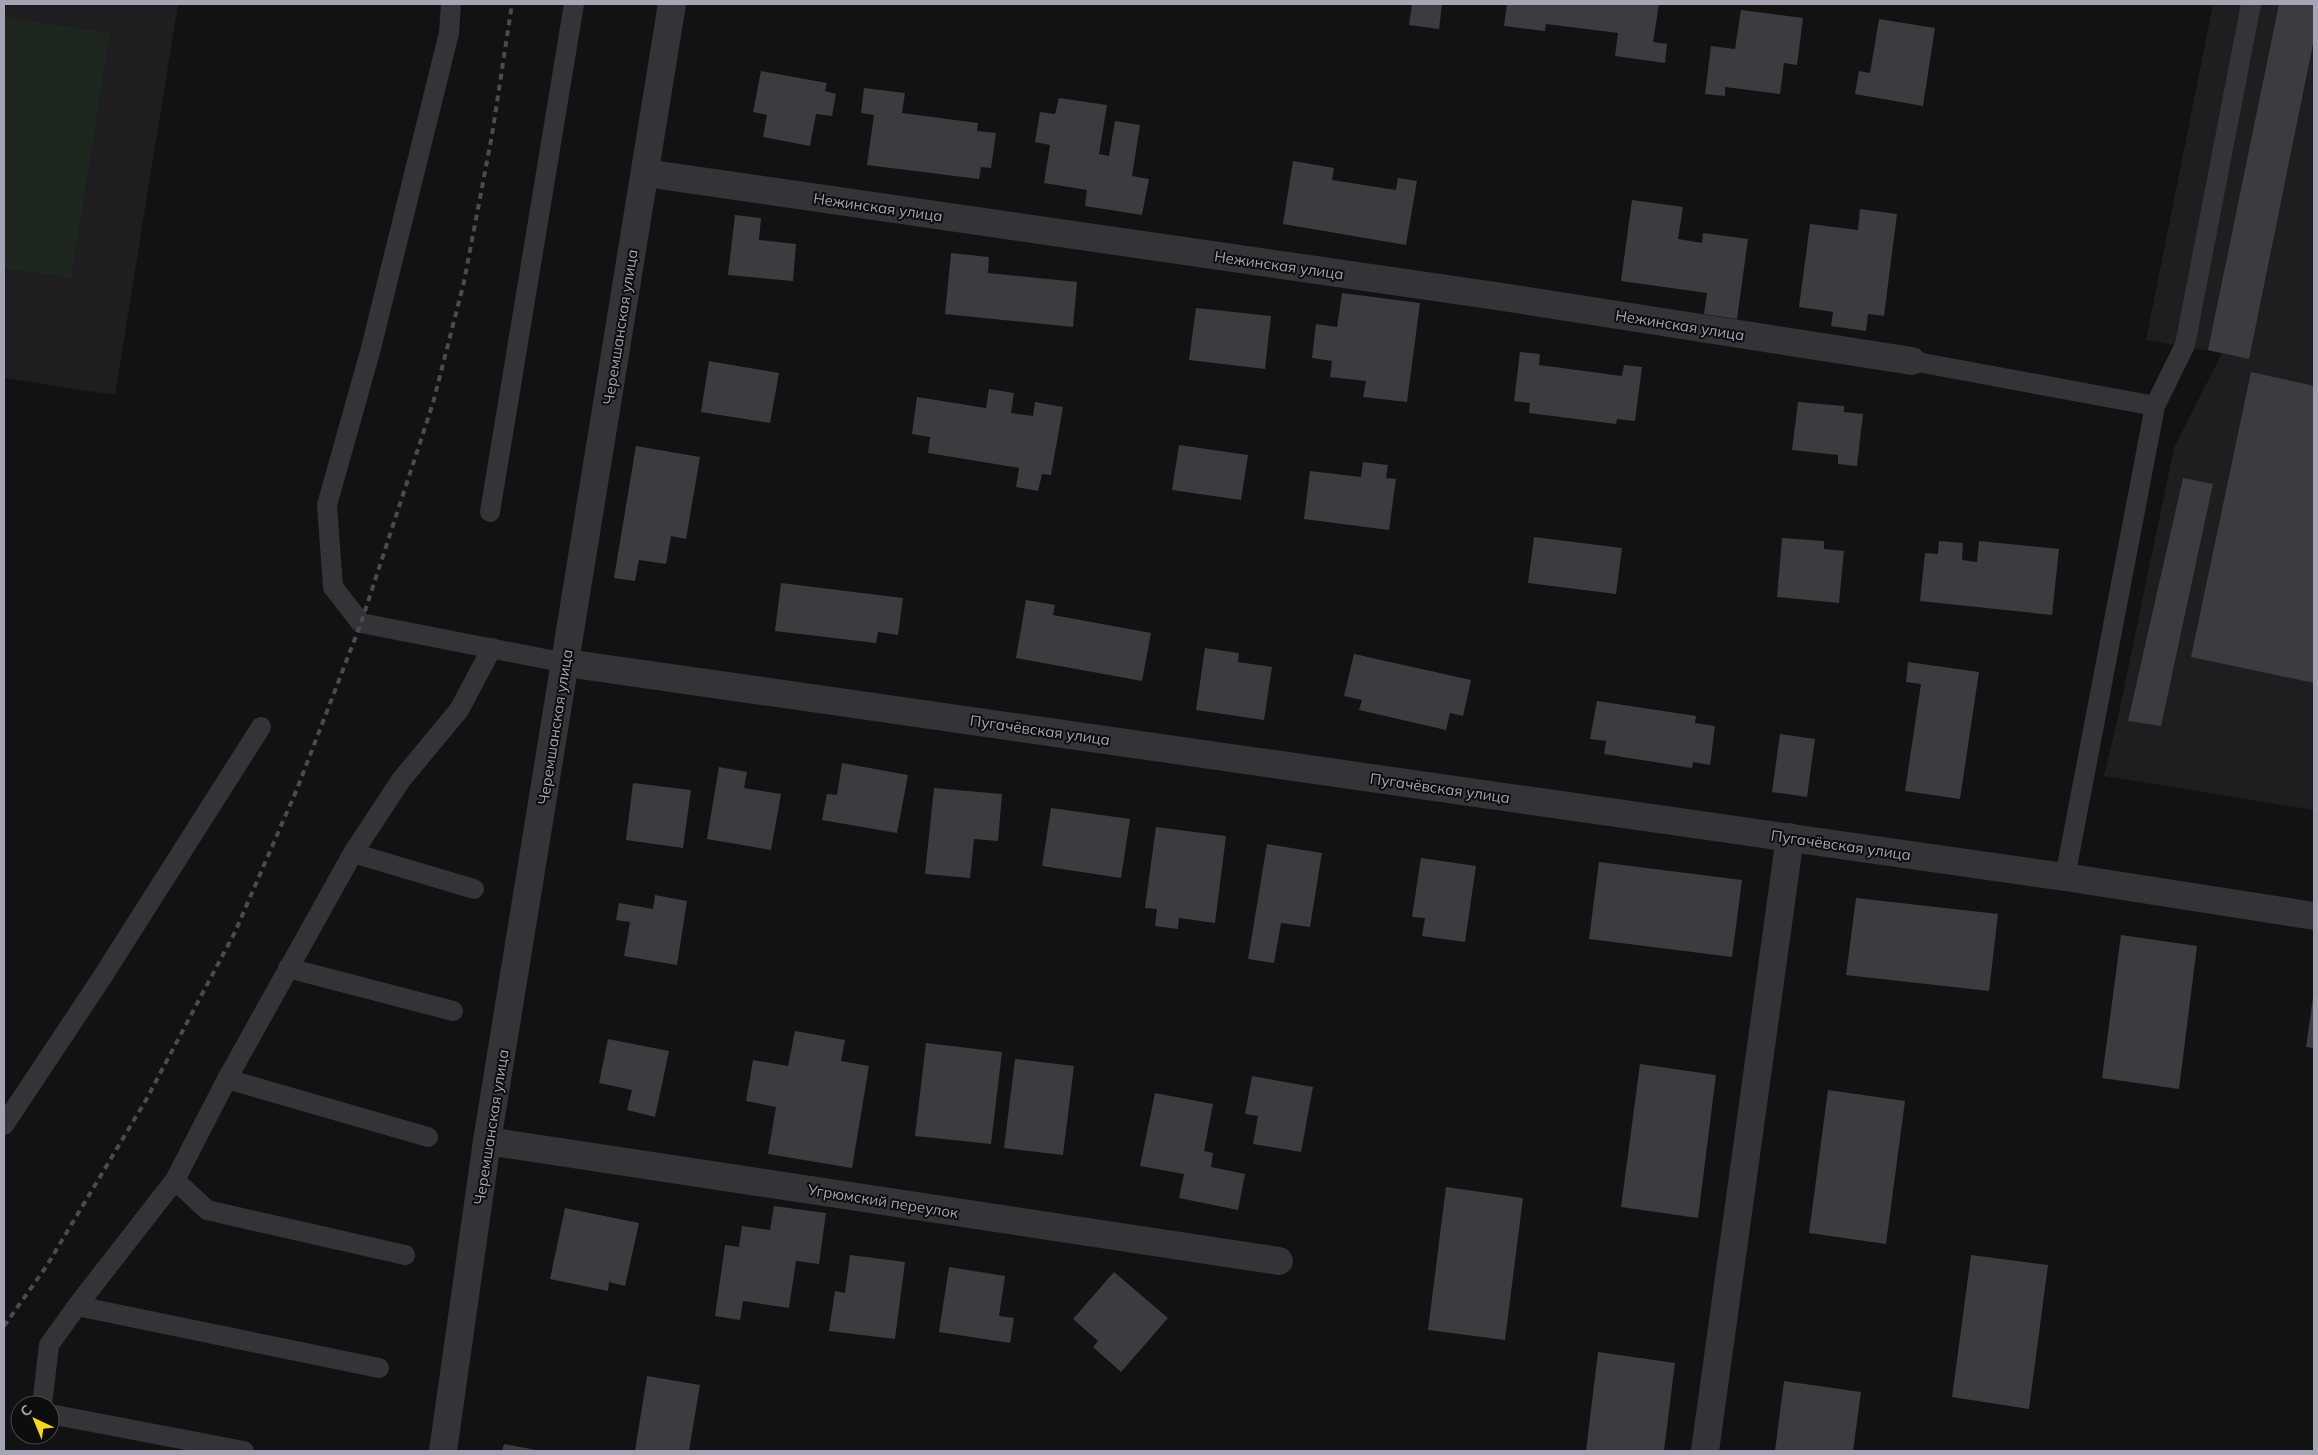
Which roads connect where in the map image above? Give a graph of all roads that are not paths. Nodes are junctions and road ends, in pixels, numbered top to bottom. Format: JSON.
{"nodes":[{"id":1,"x":451,"y":4,"type":"edge"},
{"id":2,"x":574,"y":4,"type":"edge"},
{"id":3,"x":672,"y":4,"type":"edge"},
{"id":4,"x":2251,"y":4,"type":"edge"},
{"id":5,"x":645,"y":173,"type":"junction"},
{"id":6,"x":1912,"y":361,"type":"joint"},
{"id":7,"x":2155,"y":406,"type":"junction"},
{"id":8,"x":490,"y":512,"type":"dead end"},
{"id":9,"x":492,"y":648,"type":"junction"},
{"id":10,"x":566,"y":663,"type":"junction"},
{"id":11,"x":261,"y":727,"type":"dead end"},
{"id":12,"x":1790,"y":838,"type":"junction"},
{"id":13,"x":353,"y":853,"type":"junction"},
{"id":14,"x":2065,"y":877,"type":"junction"},
{"id":15,"x":474,"y":889,"type":"dead end"},
{"id":16,"x":2314,"y":916,"type":"edge"},
{"id":17,"x":288,"y":968,"type":"junction"},
{"id":18,"x":454,"y":1011,"type":"dead end"},
{"id":19,"x":227,"y":1079,"type":"junction"},
{"id":20,"x":4,"y":1124,"type":"edge"},
{"id":21,"x":428,"y":1137,"type":"dead end"},
{"id":22,"x":487,"y":1142,"type":"junction"},
{"id":23,"x":175,"y":1180,"type":"junction"},
{"id":24,"x":405,"y":1254,"type":"dead end"},
{"id":25,"x":1279,"y":1261,"type":"dead end"},
{"id":26,"x":77,"y":1306,"type":"junction"},
{"id":27,"x":379,"y":1368,"type":"dead end"},
{"id":28,"x":43,"y":1395,"type":"edge"},
{"id":29,"x":60,"y":1416,"type":"edge"},
{"id":30,"x":244,"y":1451,"type":"edge"},
{"id":31,"x":443,"y":1451,"type":"edge"},
{"id":32,"x":1706,"y":1451,"type":"edge"}],
"edges":[{"from":1,"to":9,"type":"lane"},
{"from":2,"to":8,"type":"lane"},
{"from":3,"to":5,"type":"street","name":"Черемшанская улица"},
{"from":4,"to":7,"type":"lane"},
{"from":5,"to":6,"type":"street","name":"Нежинская улица"},
{"from":5,"to":10,"type":"street","name":"Черемшанская улица"},
{"from":6,"to":7,"type":"lane"},
{"from":7,"to":14,"type":"lane"},
{"from":9,"to":10,"type":"lane"},
{"from":9,"to":13,"type":"lane"},
{"from":10,"to":12,"type":"street","name":"Пугачёвская улица"},
{"from":10,"to":22,"type":"street","name":"Черемшанская улица"},
{"from":11,"to":20,"type":"lane"},
{"from":12,"to":14,"type":"street","name":"Пугачёвская улица"},
{"from":12,"to":32,"type":"street"},
{"from":13,"to":15,"type":"lane"},
{"from":13,"to":17,"type":"lane"},
{"from":14,"to":16,"type":"street","name":"Пугачёвская улица"},
{"from":17,"to":18,"type":"lane"},
{"from":17,"to":19,"type":"lane"},
{"from":19,"to":21,"type":"lane"},
{"from":19,"to":23,"type":"lane"},
{"from":22,"to":25,"type":"street","name":"Угрюмский переулок"},
{"from":22,"to":31,"type":"street","name":"Черемшанская улица"},
{"from":23,"to":24,"type":"lane"},
{"from":23,"to":26,"type":"lane"},
{"from":26,"to":27,"type":"lane"},
{"from":26,"to":28,"type":"lane"},
{"from":29,"to":30,"type":"lane"}]}
